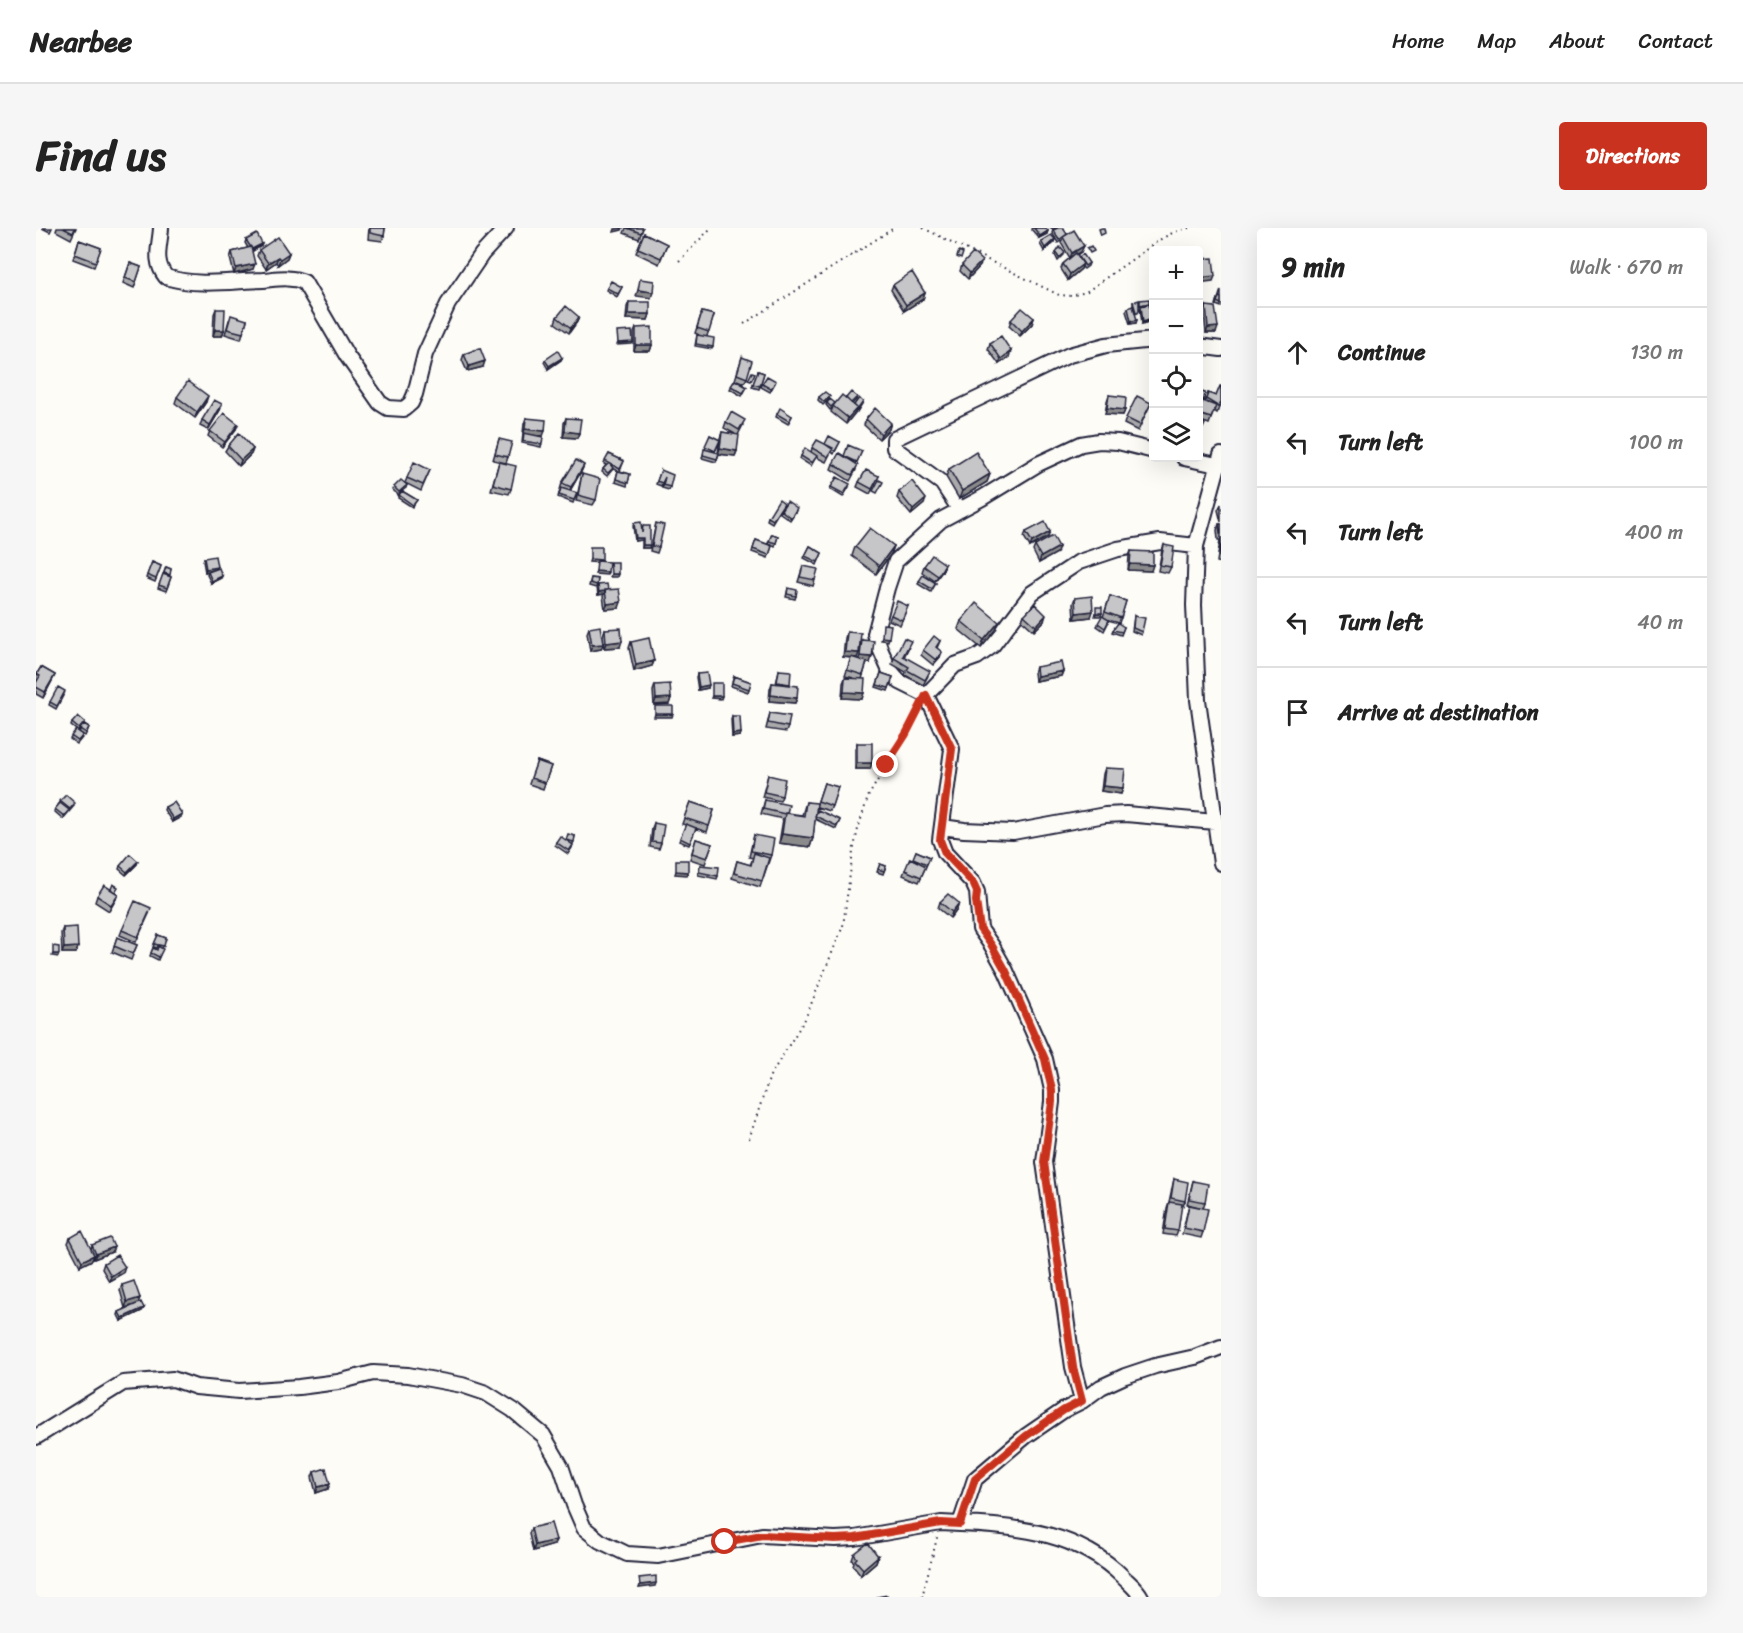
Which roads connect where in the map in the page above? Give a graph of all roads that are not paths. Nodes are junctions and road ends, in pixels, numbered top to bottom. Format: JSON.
{"nodes":[{"id":1,"x":161,"y":228,"type":"edge"},
{"id":2,"x":506,"y":228,"type":"edge"},
{"id":3,"x":1149,"y":341,"type":"edge"},
{"id":4,"x":1203,"y":347,"type":"edge"},
{"id":5,"x":1221,"y":350,"type":"edge"},
{"id":6,"x":1149,"y":450,"type":"edge"},
{"id":7,"x":1203,"y":459,"type":"edge"},
{"id":8,"x":1219,"y":460,"type":"edge"},
{"id":9,"x":960,"y":510,"type":"junction"},
{"id":10,"x":1196,"y":546,"type":"junction"},
{"id":11,"x":926,"y":695,"type":"junction"},
{"id":12,"x":1215,"y":822,"type":"junction"},
{"id":13,"x":942,"y":827,"type":"junction"},
{"id":14,"x":1221,"y":863,"type":"edge"},
{"id":15,"x":1221,"y":1347,"type":"edge"},
{"id":16,"x":1082,"y":1401,"type":"junction"},
{"id":17,"x":36,"y":1437,"type":"edge"},
{"id":18,"x":960,"y":1524,"type":"junction"},
{"id":19,"x":1141,"y":1597,"type":"edge"}],
"edges":[{"from":1,"to":2,"type":"street"},
{"from":3,"to":9,"type":"street"},
{"from":4,"to":5,"type":"street"},
{"from":6,"to":9,"type":"street"},
{"from":7,"to":8,"type":"street"},
{"from":8,"to":10,"type":"street"},
{"from":9,"to":11,"type":"street"},
{"from":10,"to":11,"type":"street"},
{"from":10,"to":12,"type":"street"},
{"from":11,"to":13,"type":"street"},
{"from":12,"to":13,"type":"street"},
{"from":12,"to":14,"type":"street"},
{"from":13,"to":16,"type":"street"},
{"from":15,"to":16,"type":"street"},
{"from":16,"to":18,"type":"street"},
{"from":17,"to":18,"type":"street"},
{"from":18,"to":19,"type":"street"}]}
